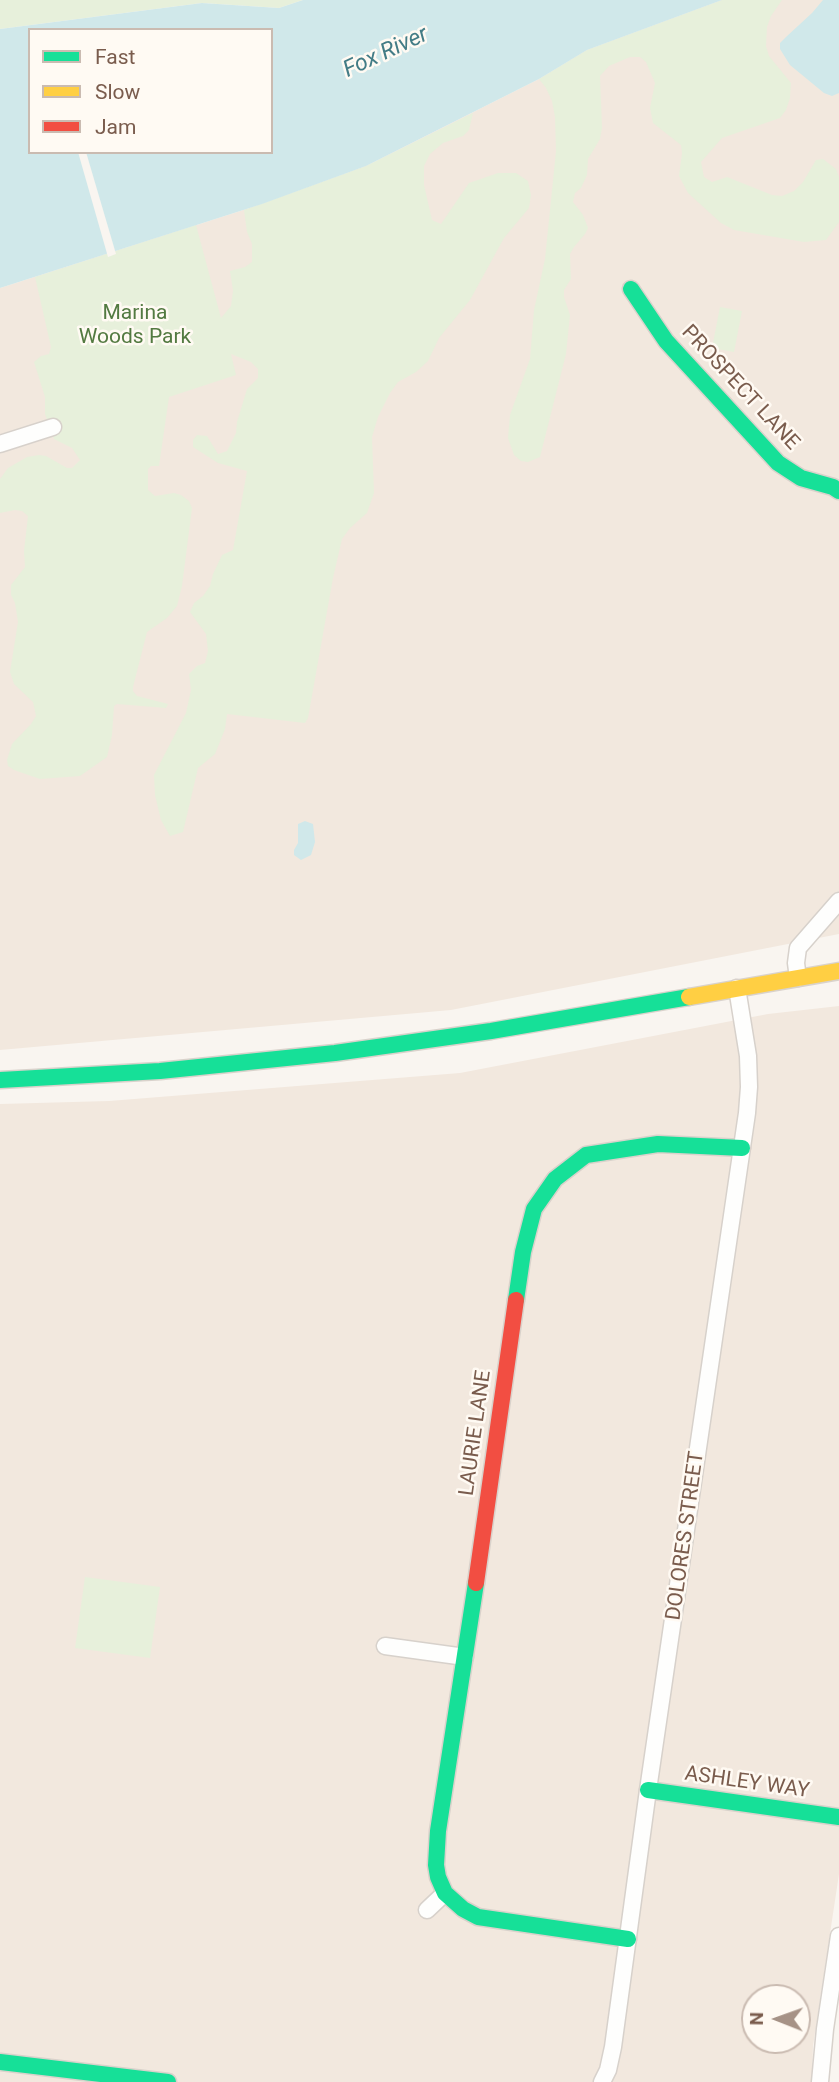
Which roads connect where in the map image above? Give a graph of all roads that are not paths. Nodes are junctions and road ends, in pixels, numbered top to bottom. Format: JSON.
{"nodes":[{"id":1,"x":631,"y":289,"type":"dead end"},
{"id":2,"x":53,"y":427,"type":"dead end"},
{"id":3,"x":0,"y":444,"type":"edge"},
{"id":4,"x":839,"y":491,"type":"edge"},
{"id":5,"x":839,"y":901,"type":"edge"},
{"id":6,"x":839,"y":971,"type":"edge"},
{"id":7,"x":798,"y":978,"type":"junction"},
{"id":8,"x":737,"y":988,"type":"junction"},
{"id":9,"x":0,"y":1080,"type":"edge"},
{"id":10,"x":742,"y":1149,"type":"junction"},
{"id":11,"x":385,"y":1646,"type":"dead end"},
{"id":12,"x":466,"y":1657,"type":"junction"},
{"id":13,"x":648,"y":1790,"type":"junction"},
{"id":14,"x":839,"y":1817,"type":"edge"},
{"id":15,"x":445,"y":1893,"type":"junction"},
{"id":16,"x":426,"y":1910,"type":"dead end"},
{"id":17,"x":839,"y":1936,"type":"edge"},
{"id":18,"x":628,"y":1939,"type":"junction"},
{"id":19,"x":0,"y":2062,"type":"edge"},
{"id":20,"x":168,"y":2082,"type":"edge"},
{"id":21,"x":602,"y":2082,"type":"edge"},
{"id":22,"x":820,"y":2082,"type":"edge"}],
"edges":[{"from":1,"to":4,"type":"street","name":"PROSPECT LANE"},
{"from":2,"to":3,"type":"street"},
{"from":5,"to":7,"type":"street"},
{"from":6,"to":7,"type":"street"},
{"from":7,"to":8,"type":"street"},
{"from":8,"to":9,"type":"street"},
{"from":8,"to":10,"type":"street","name":"DOLORES STREET"},
{"from":10,"to":12,"type":"street","name":"LAURIE LANE"},
{"from":10,"to":13,"type":"street","name":"DOLORES STREET"},
{"from":11,"to":12,"type":"street"},
{"from":12,"to":15,"type":"street","name":"LAURIE LANE"},
{"from":13,"to":14,"type":"street","name":"ASHLEY WAY"},
{"from":13,"to":18,"type":"street","name":"DOLORES STREET"},
{"from":15,"to":16,"type":"street"},
{"from":15,"to":18,"type":"street"},
{"from":17,"to":22,"type":"street"},
{"from":18,"to":21,"type":"street","name":"DOLORES STREET"},
{"from":19,"to":20,"type":"street"}]}
